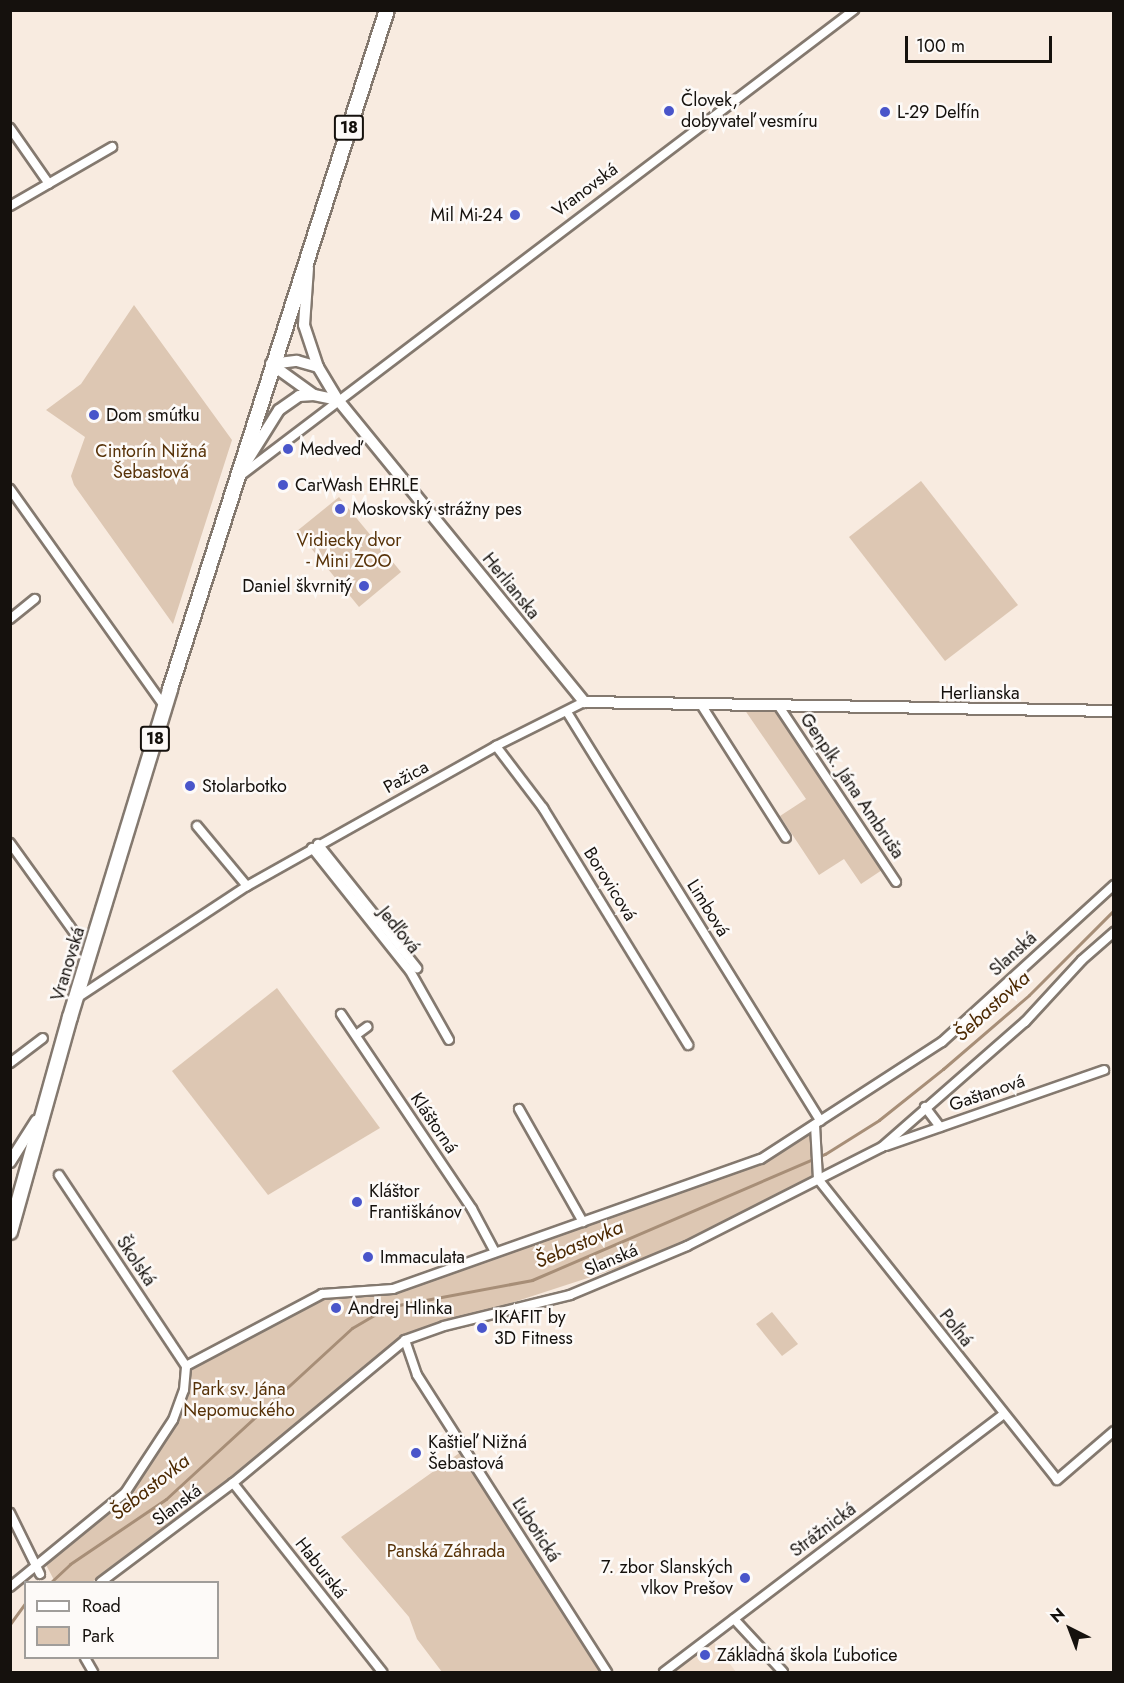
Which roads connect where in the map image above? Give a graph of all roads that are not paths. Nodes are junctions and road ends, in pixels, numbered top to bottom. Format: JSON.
{"nodes":[{"id":1,"x":387,"y":10,"type":"edge"},
{"id":2,"x":854,"y":10,"type":"edge"},
{"id":3,"x":10,"y":128,"type":"edge"},
{"id":4,"x":112,"y":147,"type":"dead end"},
{"id":5,"x":49,"y":184,"type":"junction"},
{"id":6,"x":10,"y":206,"type":"edge"},
{"id":7,"x":311,"y":246,"type":"junction"},
{"id":8,"x":271,"y":364,"type":"junction"},
{"id":9,"x":318,"y":367,"type":"junction"},
{"id":10,"x":314,"y":395,"type":"junction"},
{"id":11,"x":338,"y":400,"type":"junction"},
{"id":12,"x":236,"y":480,"type":"junction"},
{"id":13,"x":10,"y":489,"type":"edge"},
{"id":14,"x":35,"y":599,"type":"dead end"},
{"id":15,"x":10,"y":620,"type":"edge"},
{"id":16,"x":584,"y":702,"type":"junction"},
{"id":17,"x":702,"y":706,"type":"junction"},
{"id":18,"x":165,"y":707,"type":"junction"},
{"id":19,"x":780,"y":708,"type":"junction"},
{"id":20,"x":1113,"y":711,"type":"edge"},
{"id":21,"x":567,"y":712,"type":"junction"},
{"id":22,"x":496,"y":746,"type":"junction"},
{"id":23,"x":197,"y":826,"type":"dead end"},
{"id":24,"x":786,"y":838,"type":"dead end"},
{"id":25,"x":10,"y":843,"type":"edge"},
{"id":26,"x":315,"y":846,"type":"junction"},
{"id":27,"x":896,"y":882,"type":"dead end"},
{"id":28,"x":1113,"y":885,"type":"edge"},
{"id":29,"x":247,"y":886,"type":"junction"},
{"id":30,"x":1113,"y":932,"type":"edge"},
{"id":31,"x":79,"y":939,"type":"dead end"},
{"id":32,"x":417,"y":968,"type":"dead end"},
{"id":33,"x":76,"y":999,"type":"junction"},
{"id":34,"x":341,"y":1014,"type":"dead end"},
{"id":35,"x":368,"y":1027,"type":"dead end"},
{"id":36,"x":356,"y":1035,"type":"junction"},
{"id":37,"x":43,"y":1038,"type":"dead end"},
{"id":38,"x":449,"y":1040,"type":"dead end"},
{"id":39,"x":688,"y":1045,"type":"dead end"},
{"id":40,"x":10,"y":1063,"type":"edge"},
{"id":41,"x":1104,"y":1070,"type":"dead end"},
{"id":42,"x":50,"y":1088,"type":"junction"},
{"id":43,"x":925,"y":1107,"type":"junction"},
{"id":44,"x":519,"y":1109,"type":"dead end"},
{"id":45,"x":818,"y":1123,"type":"junction"},
{"id":46,"x":940,"y":1127,"type":"junction"},
{"id":47,"x":882,"y":1147,"type":"junction"},
{"id":48,"x":10,"y":1162,"type":"edge"},
{"id":49,"x":59,"y":1175,"type":"dead end"},
{"id":50,"x":818,"y":1179,"type":"junction"},
{"id":51,"x":14,"y":1195,"type":"edge"},
{"id":52,"x":583,"y":1222,"type":"junction"},
{"id":53,"x":10,"y":1232,"type":"edge"},
{"id":54,"x":495,"y":1252,"type":"junction"},
{"id":55,"x":405,"y":1340,"type":"junction"},
{"id":56,"x":186,"y":1366,"type":"junction"},
{"id":57,"x":1002,"y":1415,"type":"junction"},
{"id":58,"x":1113,"y":1431,"type":"edge"},
{"id":59,"x":233,"y":1483,"type":"junction"},
{"id":60,"x":10,"y":1513,"type":"edge"},
{"id":61,"x":38,"y":1570,"type":"junction"},
{"id":62,"x":102,"y":1581,"type":"edge"},
{"id":63,"x":10,"y":1587,"type":"edge"},
{"id":64,"x":734,"y":1619,"type":"junction"},
{"id":65,"x":382,"y":1672,"type":"edge"},
{"id":66,"x":607,"y":1672,"type":"edge"},
{"id":67,"x":664,"y":1672,"type":"edge"},
{"id":68,"x":783,"y":1672,"type":"edge"}],
"edges":[{"from":1,"to":7,"type":"main road","name":"Vranovská","number":"18"},
{"from":2,"to":11,"type":"street","name":"Vranovská"},
{"from":3,"to":5,"type":"street"},
{"from":4,"to":5,"type":"street"},
{"from":5,"to":6,"type":"street"},
{"from":7,"to":8,"type":"main road","name":"Vranovská","number":"18"},
{"from":7,"to":9,"type":"street","name":"Herlianska"},
{"from":8,"to":9,"type":"street"},
{"from":8,"to":10,"type":"street"},
{"from":8,"to":12,"type":"main road","name":"Vranovská","number":"18"},
{"from":9,"to":11,"type":"street","name":"Herlianska"},
{"from":10,"to":11,"type":"street"},
{"from":10,"to":12,"type":"street"},
{"from":11,"to":12,"type":"street","name":"Vranovská"},
{"from":11,"to":16,"type":"street","name":"Herlianska"},
{"from":12,"to":18,"type":"main road","name":"Vranovská","number":"18"},
{"from":13,"to":18,"type":"street"},
{"from":14,"to":15,"type":"street"},
{"from":16,"to":17,"type":"street","name":"Herlianska"},
{"from":16,"to":21,"type":"street","name":"Pažica"},
{"from":17,"to":19,"type":"street","name":"Herlianska"},
{"from":17,"to":24,"type":"street"},
{"from":18,"to":33,"type":"main road","name":"Vranovská","number":"18"},
{"from":19,"to":20,"type":"street","name":"Herlianska"},
{"from":19,"to":27,"type":"street","name":"Genplk. Jána Ambruša"},
{"from":21,"to":22,"type":"street","name":"Pažica"},
{"from":21,"to":45,"type":"street","name":"Limbová"},
{"from":22,"to":26,"type":"street","name":"Pažica"},
{"from":22,"to":39,"type":"street","name":"Borovicová"},
{"from":23,"to":29,"type":"street"},
{"from":25,"to":31,"type":"street","name":"Vranovská"},
{"from":26,"to":29,"type":"street","name":"Pažica"},
{"from":26,"to":32,"type":"street","name":"Jedľová"},
{"from":26,"to":38,"type":"street","name":"Jedľová"},
{"from":28,"to":45,"type":"street","name":"Slanská"},
{"from":29,"to":33,"type":"street","name":"Pažica"},
{"from":30,"to":43,"type":"street","name":"Slanská"},
{"from":33,"to":42,"type":"main road","name":"Vranovská","number":"18"},
{"from":34,"to":36,"type":"street","name":"Kláštorná"},
{"from":35,"to":36,"type":"street"},
{"from":36,"to":54,"type":"street","name":"Kláštorná"},
{"from":37,"to":40,"type":"street"},
{"from":41,"to":46,"type":"street","name":"Gaštanová"},
{"from":42,"to":48,"type":"street"},
{"from":42,"to":51,"type":"main road","name":"Vranovská","number":"18"},
{"from":43,"to":46,"type":"street"},
{"from":43,"to":47,"type":"street","name":"Slanská"},
{"from":44,"to":52,"type":"street"},
{"from":45,"to":50,"type":"street"},
{"from":45,"to":52,"type":"street","name":"Slanská"},
{"from":46,"to":47,"type":"street","name":"Gaštanová"},
{"from":47,"to":50,"type":"street","name":"Slanská"},
{"from":49,"to":56,"type":"street","name":"Školská"},
{"from":50,"to":55,"type":"street","name":"Slanská"},
{"from":50,"to":57,"type":"street","name":"Poľná"},
{"from":51,"to":53,"type":"main road","name":"Vranovská","number":"18"},
{"from":52,"to":54,"type":"street","name":"Slanská"},
{"from":54,"to":56,"type":"street","name":"Slanská"},
{"from":55,"to":59,"type":"street","name":"Slanská"},
{"from":55,"to":66,"type":"street","name":"Ľubotická"},
{"from":56,"to":61,"type":"street"},
{"from":57,"to":58,"type":"street","name":"Poľná"},
{"from":57,"to":64,"type":"street","name":"Strážnická"},
{"from":59,"to":62,"type":"street","name":"Slanská"},
{"from":59,"to":65,"type":"street","name":"Haburská"},
{"from":60,"to":61,"type":"street"},
{"from":61,"to":63,"type":"street"},
{"from":64,"to":67,"type":"street","name":"Strážnická"},
{"from":64,"to":68,"type":"street"}]}
